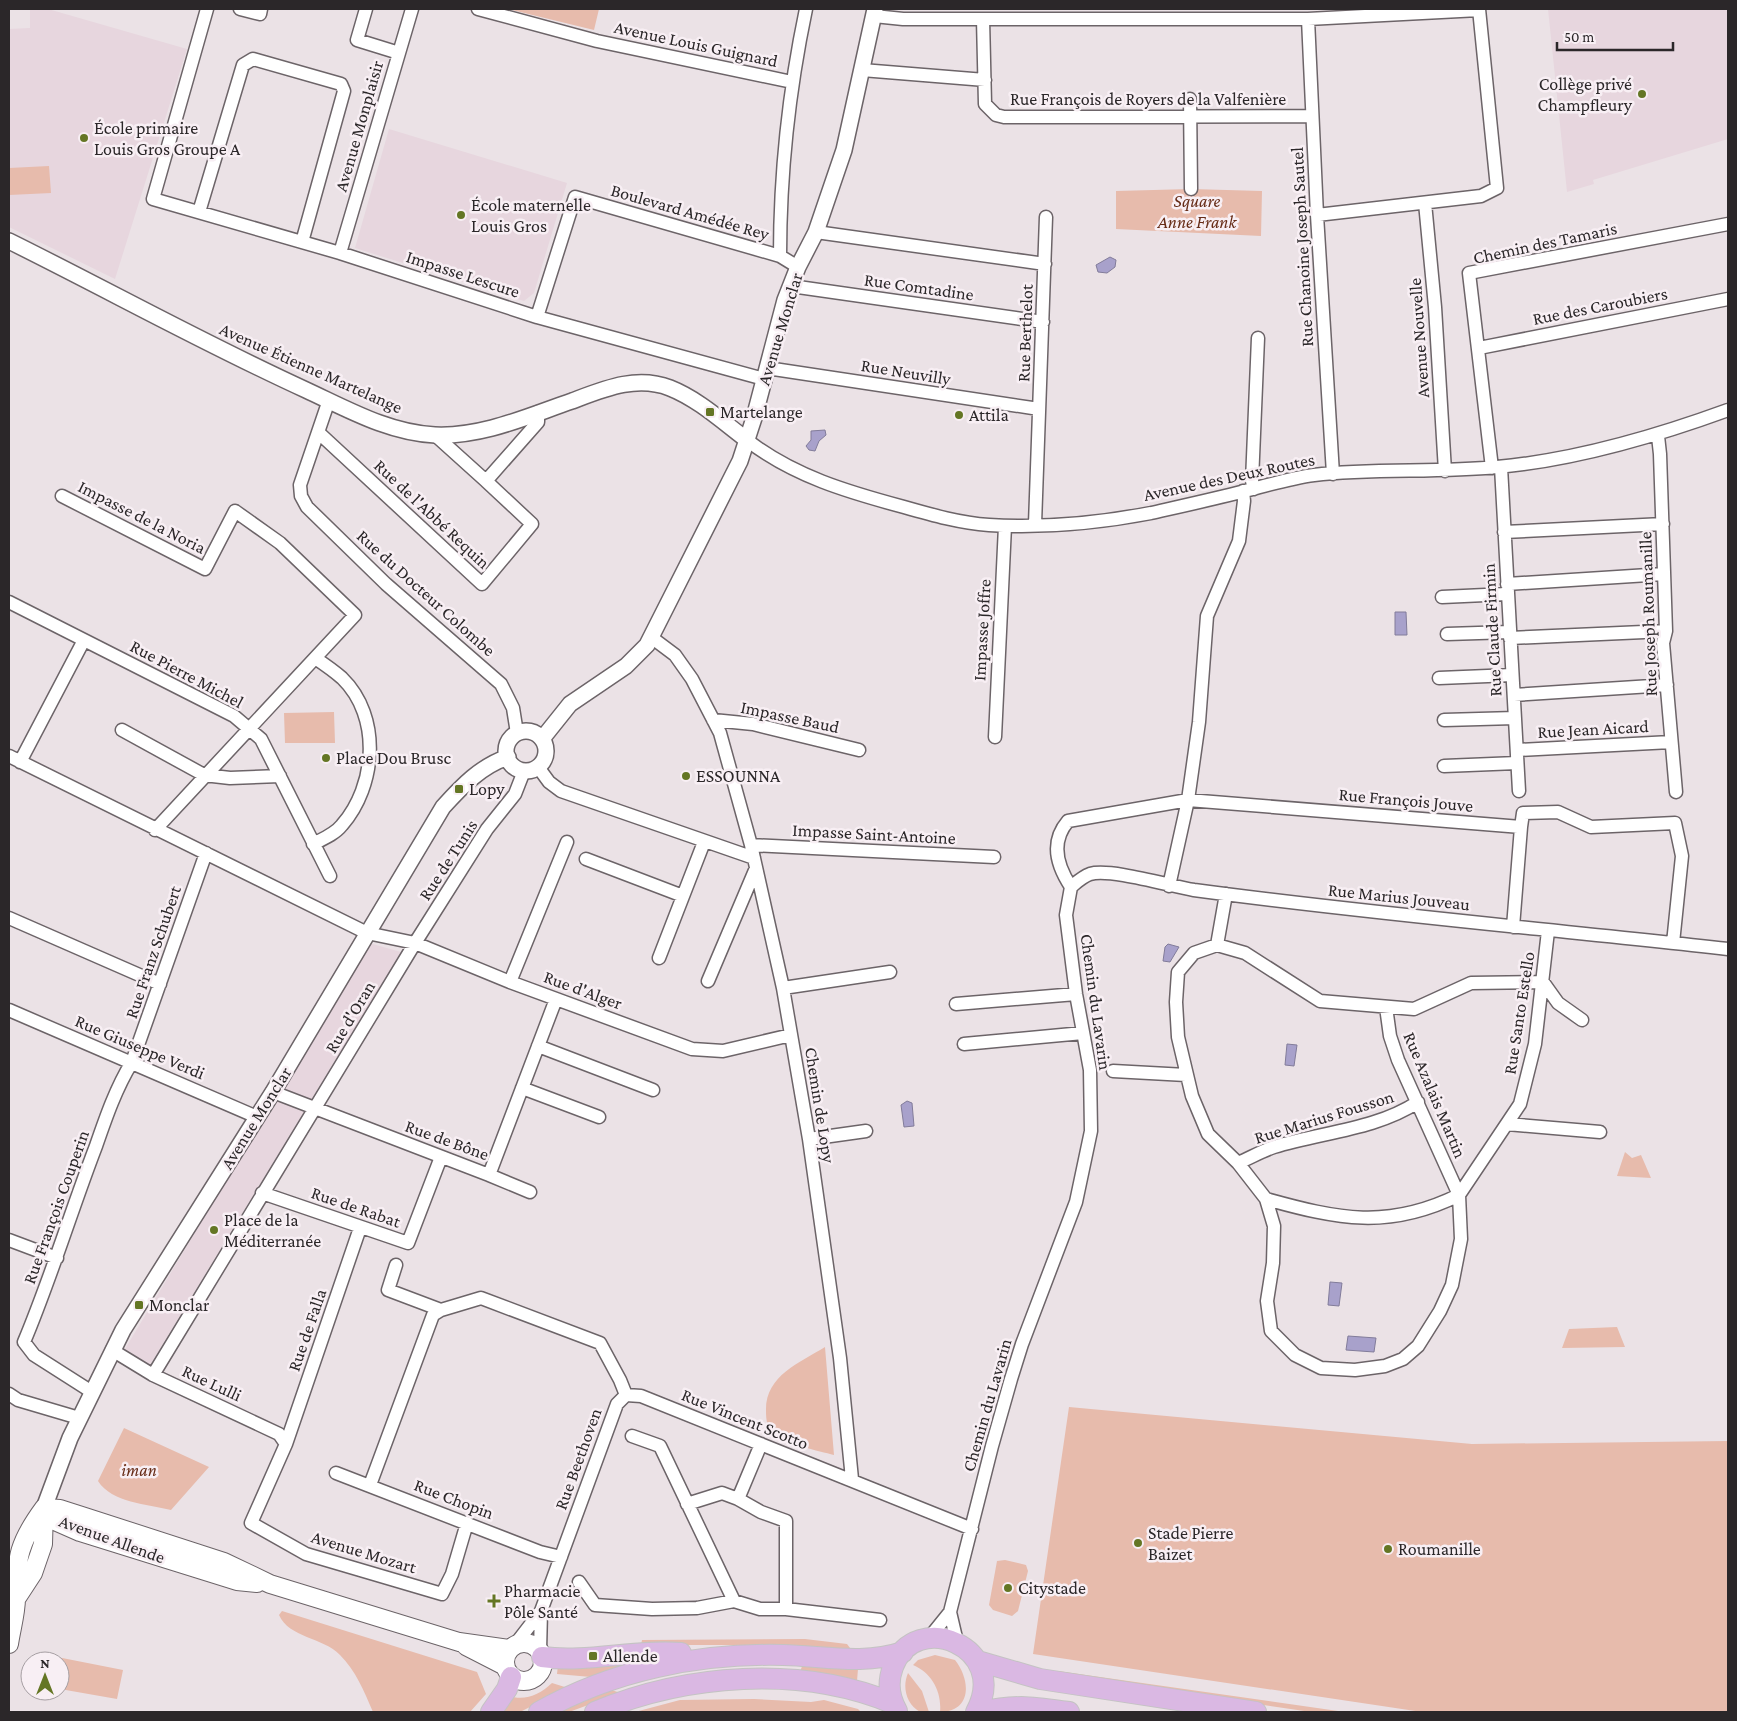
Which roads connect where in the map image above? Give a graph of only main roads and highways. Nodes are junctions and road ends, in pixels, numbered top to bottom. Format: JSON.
{"nodes":[{"id":1,"x":44,"y":1508,"type":"junction"},
{"id":2,"x":15,"y":1549,"type":"edge"},
{"id":3,"x":12,"y":1597,"type":"edge"},
{"id":4,"x":9,"y":1644,"type":"edge"},
{"id":5,"x":904,"y":1652,"type":"junction"},
{"id":6,"x":541,"y":1654,"type":"junction"},
{"id":7,"x":726,"y":1658,"type":"junction"},
{"id":8,"x":510,"y":1660,"type":"junction"},
{"id":9,"x":978,"y":1661,"type":"junction"},
{"id":10,"x":895,"y":1708,"type":"edge"},
{"id":11,"x":491,"y":1712,"type":"edge"},
{"id":12,"x":539,"y":1712,"type":"edge"},
{"id":13,"x":595,"y":1712,"type":"edge"},
{"id":14,"x":976,"y":1712,"type":"edge"},
{"id":15,"x":982,"y":1712,"type":"edge"},
{"id":16,"x":1069,"y":1712,"type":"edge"},
{"id":17,"x":1256,"y":1712,"type":"edge"}],
"edges":[{"from":1,"to":2,"type":"main road","name":"Avenue Monclar"},
{"from":1,"to":3,"type":"main road","name":"Avenue Monclar"},
{"from":1,"to":8,"type":"main road","name":"Avenue Allende"},
{"from":2,"to":3,"type":"main road","name":"Avenue Monclar"},
{"from":3,"to":4,"type":"main road","name":"Avenue Monclar"},
{"from":5,"to":7,"type":"main road"},
{"from":5,"to":9,"type":"main road"},
{"from":5,"to":10,"type":"main road"},
{"from":6,"to":7,"type":"main road"},
{"from":6,"to":8,"type":"main road","name":"Avenue Allende"},
{"from":6,"to":8,"type":"main road","name":"Avenue Allende"},
{"from":7,"to":12,"type":"main road"},
{"from":8,"to":11,"type":"main road"},
{"from":9,"to":14,"type":"main road"},
{"from":9,"to":17,"type":"main road"},
{"from":10,"to":13,"type":"main road"},
{"from":15,"to":16,"type":"main road"}]}
